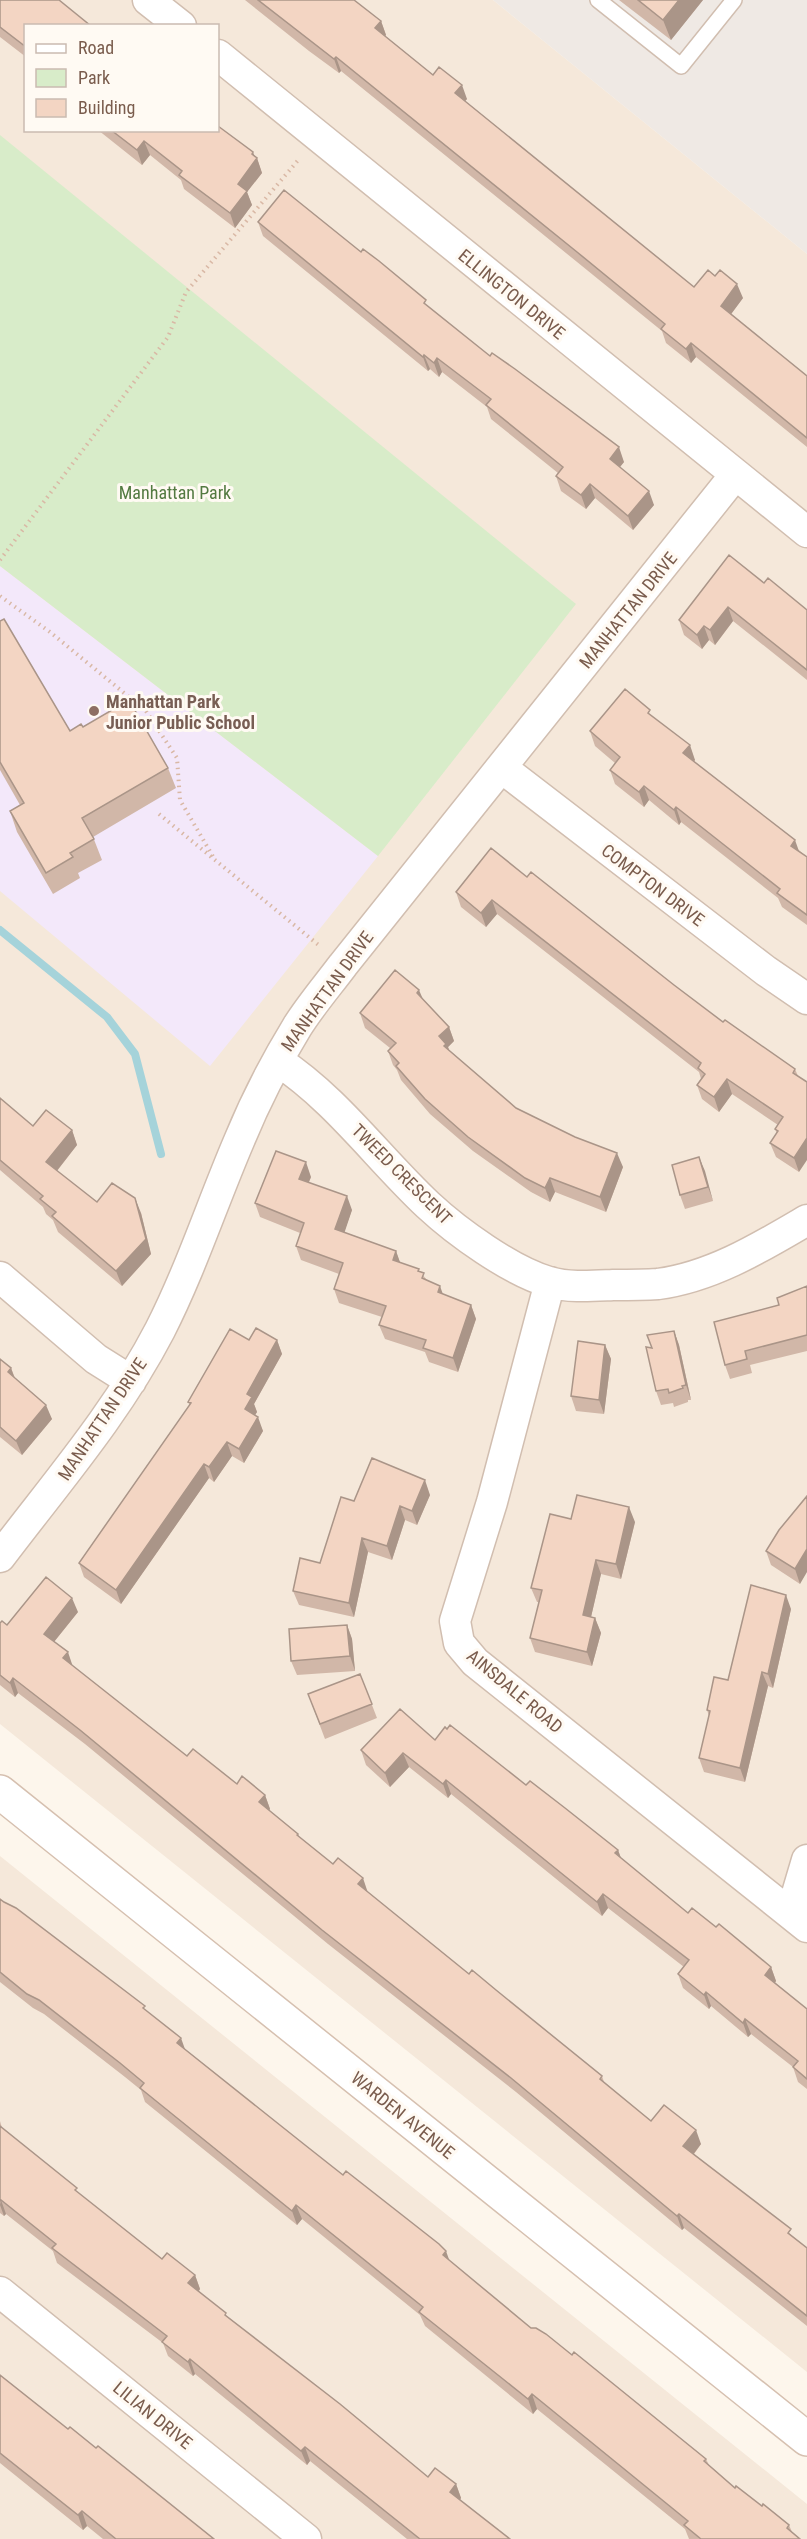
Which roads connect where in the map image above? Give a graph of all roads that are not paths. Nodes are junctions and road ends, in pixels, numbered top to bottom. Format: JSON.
{"nodes":[{"id":1,"x":148,"y":0,"type":"edge"},
{"id":2,"x":598,"y":0,"type":"edge"},
{"id":3,"x":734,"y":0,"type":"edge"},
{"id":4,"x":178,"y":24,"type":"edge"},
{"id":5,"x":219,"y":56,"type":"edge"},
{"id":6,"x":735,"y":475,"type":"junction"},
{"id":7,"x":807,"y":532,"type":"edge"},
{"id":8,"x":502,"y":768,"type":"junction"},
{"id":9,"x":807,"y":999,"type":"edge"},
{"id":10,"x":278,"y":1060,"type":"junction"},
{"id":11,"x":807,"y":1220,"type":"edge"},
{"id":12,"x":0,"y":1277,"type":"edge"},
{"id":13,"x":550,"y":1282,"type":"junction"},
{"id":14,"x":131,"y":1381,"type":"junction"},
{"id":15,"x":0,"y":1557,"type":"edge"},
{"id":16,"x":0,"y":1792,"type":"edge"},
{"id":17,"x":807,"y":1860,"type":"edge"},
{"id":18,"x":799,"y":1920,"type":"edge"},
{"id":19,"x":0,"y":2292,"type":"edge"},
{"id":20,"x":807,"y":2439,"type":"edge"},
{"id":21,"x":306,"y":2539,"type":"edge"}],
"edges":[{"from":1,"to":4,"type":"street"},
{"from":2,"to":3,"type":"lane"},
{"from":5,"to":6,"type":"street","name":"ELLINGTON DRIVE"},
{"from":6,"to":7,"type":"street","name":"ELLINGTON DRIVE"},
{"from":6,"to":8,"type":"street","name":"MANHATTAN DRIVE"},
{"from":8,"to":9,"type":"street","name":"COMPTON DRIVE"},
{"from":8,"to":10,"type":"street","name":"MANHATTAN DRIVE"},
{"from":10,"to":13,"type":"street","name":"TWEED CRESCENT"},
{"from":10,"to":14,"type":"street","name":"MANHATTAN DRIVE"},
{"from":11,"to":13,"type":"street","name":"TWEED CRESCENT"},
{"from":12,"to":14,"type":"street"},
{"from":13,"to":18,"type":"street","name":"AINSDALE ROAD"},
{"from":14,"to":15,"type":"street","name":"MANHATTAN DRIVE"},
{"from":16,"to":20,"type":"main road","name":"WARDEN AVENUE"},
{"from":17,"to":18,"type":"street"},
{"from":19,"to":21,"type":"street","name":"LILIAN DRIVE"}]}
